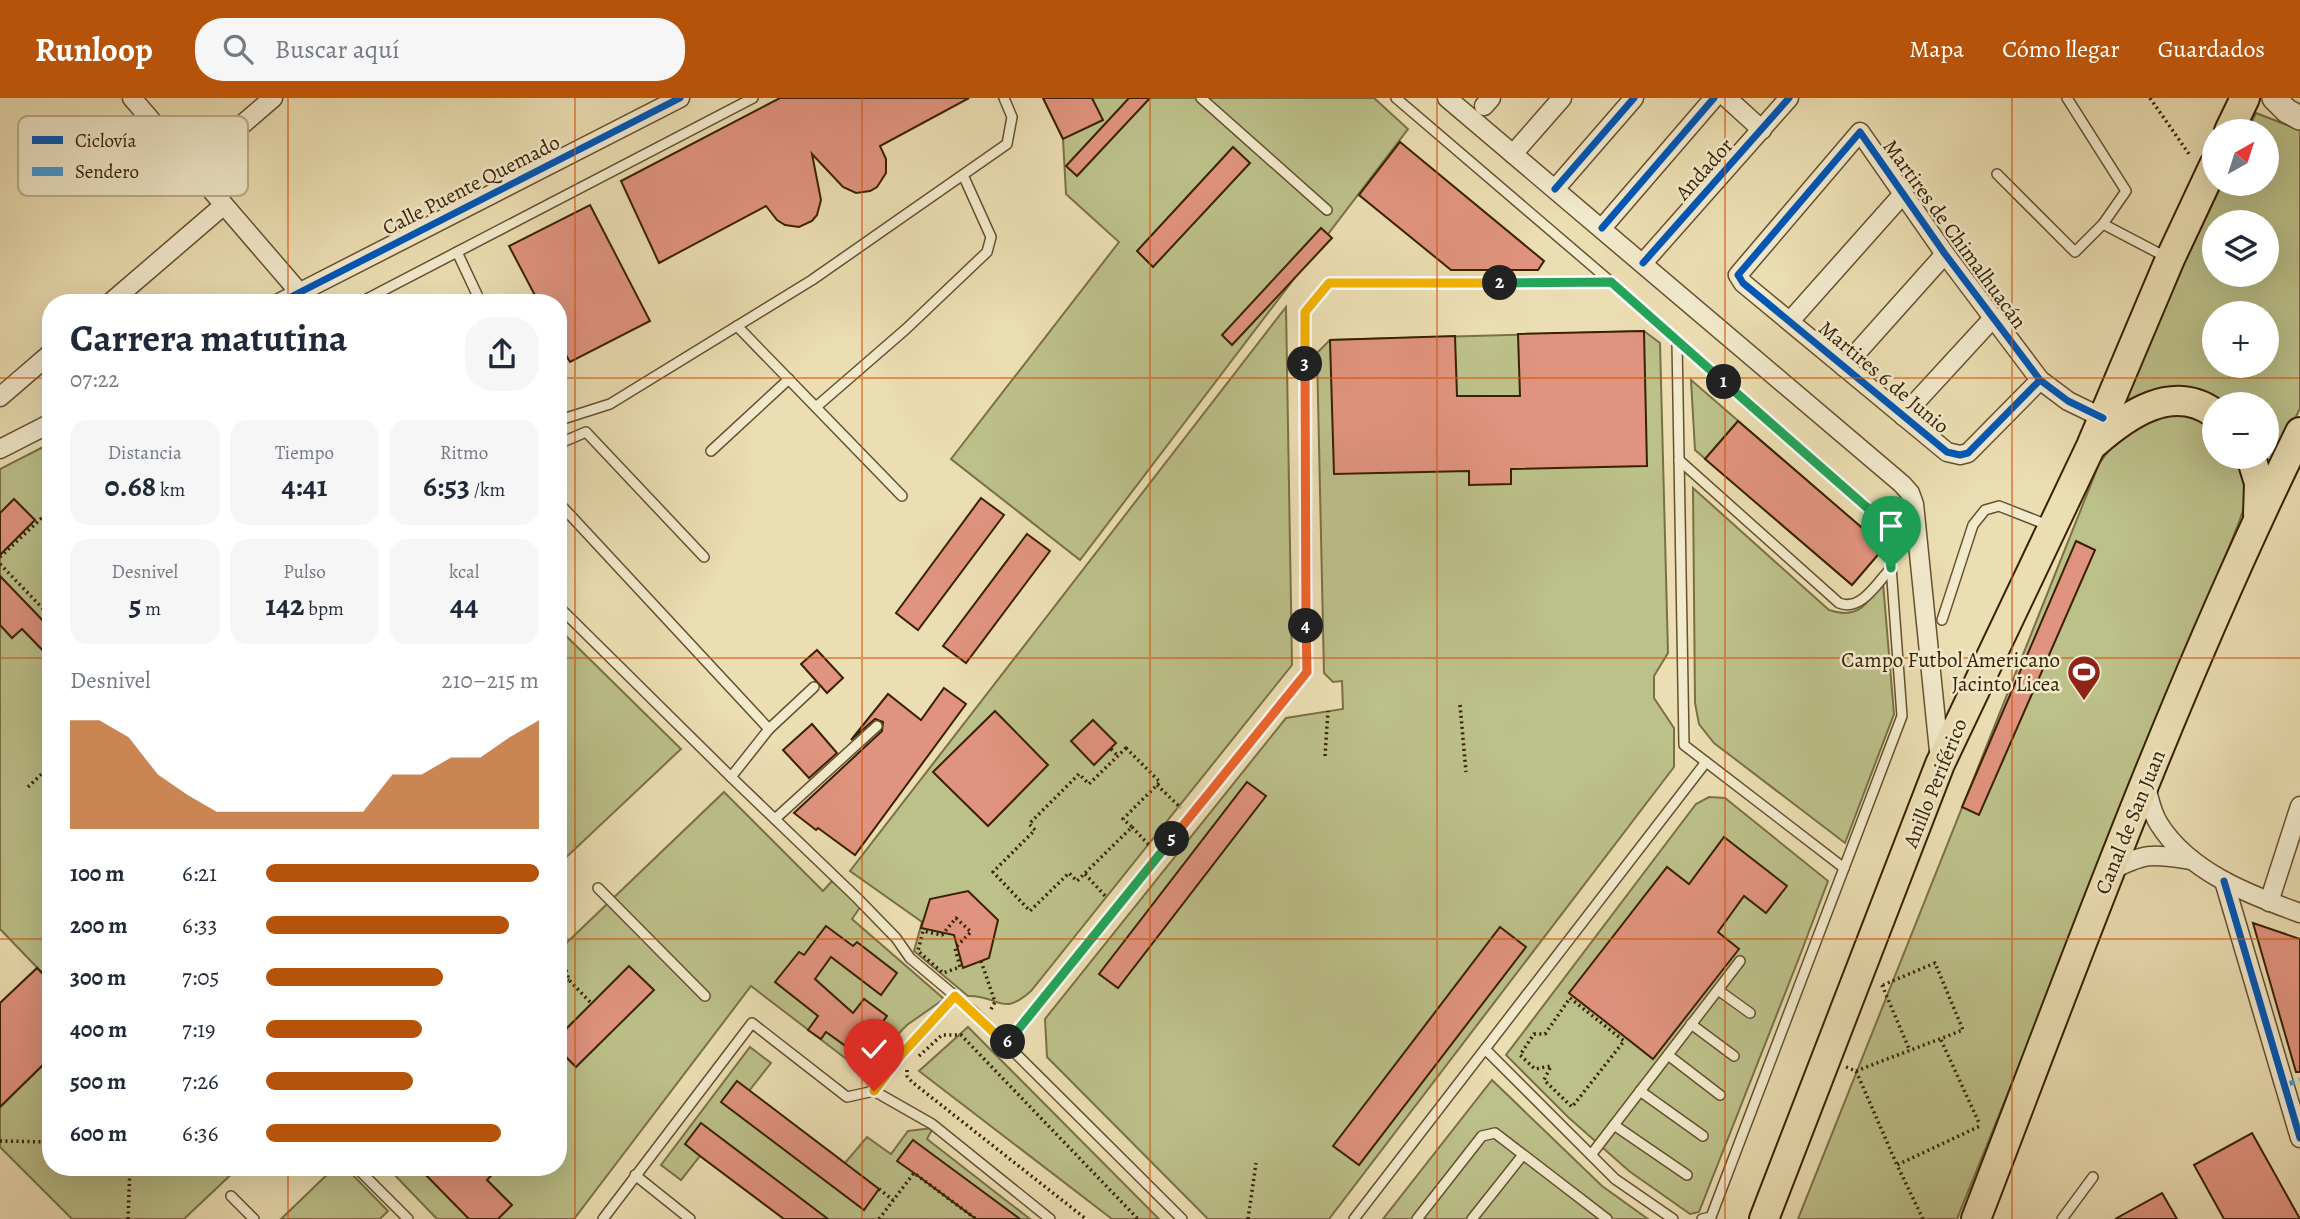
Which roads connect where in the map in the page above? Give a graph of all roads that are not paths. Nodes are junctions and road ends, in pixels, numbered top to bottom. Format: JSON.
{"nodes":[{"id":1,"x":132,"y":98,"type":"edge"},
{"id":2,"x":273,"y":98,"type":"edge"},
{"id":3,"x":680,"y":98,"type":"edge"},
{"id":4,"x":753,"y":98,"type":"edge"},
{"id":5,"x":1004,"y":98,"type":"edge"},
{"id":6,"x":1202,"y":98,"type":"edge"},
{"id":7,"x":1395,"y":98,"type":"edge"},
{"id":8,"x":1447,"y":98,"type":"edge"},
{"id":9,"x":1562,"y":98,"type":"edge"},
{"id":10,"x":1634,"y":98,"type":"edge"},
{"id":11,"x":1713,"y":98,"type":"edge"},
{"id":12,"x":1727,"y":98,"type":"edge"},
{"id":13,"x":1789,"y":98,"type":"edge"},
{"id":14,"x":2067,"y":98,"type":"edge"},
{"id":15,"x":2245,"y":98,"type":"edge"},
{"id":16,"x":2274,"y":98,"type":"edge"},
{"id":17,"x":147,"y":116,"type":"edge"},
{"id":18,"x":2300,"y":118,"type":"edge"},
{"id":19,"x":2235,"y":119,"type":"edge"},
{"id":20,"x":248,"y":120,"type":"edge"},
{"id":21,"x":1762,"y":130,"type":"junction"},
{"id":22,"x":1513,"y":154,"type":"junction"},
{"id":23,"x":2202,"y":160,"type":"edge"},
{"id":24,"x":1997,"y":174,"type":"dead end"},
{"id":25,"x":963,"y":175,"type":"junction"},
{"id":26,"x":1555,"y":189,"type":"junction"},
{"id":27,"x":1902,"y":194,"type":"junction"},
{"id":28,"x":216,"y":196,"type":"edge"},
{"id":29,"x":224,"y":205,"type":"junction"},
{"id":30,"x":1327,"y":210,"type":"dead end"},
{"id":31,"x":2103,"y":225,"type":"junction"},
{"id":32,"x":1602,"y":228,"type":"junction"},
{"id":33,"x":457,"y":252,"type":"junction"},
{"id":34,"x":1945,"y":254,"type":"junction"},
{"id":35,"x":2170,"y":259,"type":"junction"},
{"id":36,"x":1643,"y":263,"type":"junction"},
{"id":37,"x":1738,"y":275,"type":"joint"},
{"id":38,"x":1611,"y":282,"type":"junction"},
{"id":39,"x":120,"y":294,"type":"edge"},
{"id":40,"x":299,"y":294,"type":"edge"},
{"id":41,"x":310,"y":294,"type":"edge"},
{"id":42,"x":376,"y":294,"type":"edge"},
{"id":43,"x":477,"y":294,"type":"edge"},
{"id":44,"x":1994,"y":317,"type":"junction"},
{"id":45,"x":1790,"y":321,"type":"junction"},
{"id":46,"x":737,"y":326,"type":"junction"},
{"id":47,"x":1677,"y":341,"type":"junction"},
{"id":48,"x":42,"y":361,"type":"edge"},
{"id":49,"x":1844,"y":368,"type":"junction"},
{"id":50,"x":789,"y":379,"type":"junction"},
{"id":51,"x":2040,"y":380,"type":"junction"},
{"id":52,"x":0,"y":397,"type":"edge"},
{"id":53,"x":816,"y":407,"type":"junction"},
{"id":54,"x":2202,"y":407,"type":"edge"},
{"id":55,"x":1903,"y":416,"type":"junction"},
{"id":56,"x":567,"y":418,"type":"edge"},
{"id":57,"x":2103,"y":418,"type":"junction"},
{"id":58,"x":42,"y":428,"type":"edge"},
{"id":59,"x":2300,"y":432,"type":"edge"},
{"id":60,"x":567,"y":440,"type":"edge"},
{"id":61,"x":2091,"y":446,"type":"junction"},
{"id":62,"x":0,"y":449,"type":"edge"},
{"id":63,"x":711,"y":451,"type":"dead end"},
{"id":64,"x":1679,"y":460,"type":"junction"},
{"id":65,"x":2255,"y":469,"type":"edge"},
{"id":66,"x":902,"y":496,"type":"dead end"},
{"id":67,"x":567,"y":512,"type":"edge"},
{"id":68,"x":2259,"y":517,"type":"junction"},
{"id":69,"x":2052,"y":527,"type":"junction"},
{"id":70,"x":704,"y":557,"type":"dead end"},
{"id":71,"x":1891,"y":568,"type":"junction"},
{"id":72,"x":567,"y":615,"type":"edge"},
{"id":73,"x":1942,"y":620,"type":"dead end"},
{"id":74,"x":814,"y":687,"type":"dead end"},
{"id":75,"x":877,"y":726,"type":"dead end"},
{"id":76,"x":769,"y":729,"type":"junction"},
{"id":77,"x":1706,"y":762,"type":"junction"},
{"id":78,"x":1940,"y":764,"type":"junction"},
{"id":79,"x":731,"y":777,"type":"junction"},
{"id":80,"x":2145,"y":783,"type":"junction"},
{"id":81,"x":2300,"y":806,"type":"edge"},
{"id":82,"x":775,"y":819,"type":"junction"},
{"id":83,"x":2192,"y":860,"type":"junction"},
{"id":84,"x":1844,"y":868,"type":"junction"},
{"id":85,"x":2110,"y":871,"type":"junction"},
{"id":86,"x":2224,"y":881,"type":"junction"},
{"id":87,"x":598,"y":888,"type":"dead end"},
{"id":88,"x":2269,"y":902,"type":"junction"},
{"id":89,"x":2300,"y":913,"type":"edge"},
{"id":90,"x":1740,"y":961,"type":"dead end"},
{"id":91,"x":1718,"y":990,"type":"junction"},
{"id":92,"x":705,"y":996,"type":"dead end"},
{"id":93,"x":955,"y":996,"type":"junction"},
{"id":94,"x":1750,"y":1013,"type":"dead end"},
{"id":95,"x":1691,"y":1024,"type":"junction"},
{"id":96,"x":1006,"y":1044,"type":"junction"},
{"id":97,"x":1485,"y":1049,"type":"junction"},
{"id":98,"x":1668,"y":1055,"type":"junction"},
{"id":99,"x":1734,"y":1056,"type":"dead end"},
{"id":100,"x":874,"y":1091,"type":"junction"},
{"id":101,"x":1640,"y":1091,"type":"junction"},
{"id":102,"x":1720,"y":1095,"type":"dead end"},
{"id":103,"x":1614,"y":1125,"type":"junction"},
{"id":104,"x":1703,"y":1136,"type":"dead end"},
{"id":105,"x":2300,"y":1138,"type":"edge"},
{"id":106,"x":1591,"y":1155,"type":"junction"},
{"id":107,"x":1522,"y":1156,"type":"junction"},
{"id":108,"x":635,"y":1175,"type":"junction"},
{"id":109,"x":1687,"y":1175,"type":"dead end"},
{"id":110,"x":365,"y":1176,"type":"edge"},
{"id":111,"x":2093,"y":1177,"type":"dead end"},
{"id":112,"x":231,"y":1196,"type":"dead end"},
{"id":113,"x":254,"y":1219,"type":"edge"},
{"id":114,"x":408,"y":1219,"type":"edge"},
{"id":115,"x":603,"y":1219,"type":"edge"},
{"id":116,"x":690,"y":1219,"type":"edge"},
{"id":117,"x":1050,"y":1219,"type":"edge"},
{"id":118,"x":1182,"y":1219,"type":"edge"},
{"id":119,"x":1354,"y":1219,"type":"edge"},
{"id":120,"x":1417,"y":1219,"type":"edge"},
{"id":121,"x":1472,"y":1219,"type":"edge"},
{"id":122,"x":1607,"y":1219,"type":"edge"},
{"id":123,"x":1673,"y":1219,"type":"edge"},
{"id":124,"x":1702,"y":1219,"type":"edge"},
{"id":125,"x":1764,"y":1219,"type":"edge"},
{"id":126,"x":1976,"y":1219,"type":"edge"},
{"id":127,"x":2062,"y":1219,"type":"edge"}],
"edges":[{"from":1,"to":17,"type":"street"},
{"from":2,"to":20,"type":"street"},
{"from":3,"to":41,"type":"street","name":"Calle Puente Quemado"},
{"from":4,"to":33,"type":"lane"},
{"from":5,"to":25,"type":"lane"},
{"from":6,"to":30,"type":"lane"},
{"from":7,"to":38,"type":"lane"},
{"from":8,"to":22,"type":"street"},
{"from":9,"to":22,"type":"street"},
{"from":10,"to":26,"type":"street"},
{"from":11,"to":32,"type":"street","name":"Andador"},
{"from":12,"to":21,"type":"street","name":"Andador"},
{"from":13,"to":21,"type":"street","name":"Andador"},
{"from":14,"to":31,"type":"lane"},
{"from":15,"to":19,"type":"main road"},
{"from":16,"to":18,"type":"street"},
{"from":21,"to":36,"type":"street","name":"Andador"},
{"from":22,"to":26,"type":"street"},
{"from":23,"to":35,"type":"main road","name":"Anillo Periférico"},
{"from":24,"to":31,"type":"lane"},
{"from":25,"to":46,"type":"lane"},
{"from":25,"to":53,"type":"lane"},
{"from":26,"to":32,"type":"street"},
{"from":27,"to":34,"type":"street","name":"Martires de Chimalhuacán"},
{"from":27,"to":37,"type":"street","name":"Martires de Chimalhuacán"},
{"from":27,"to":45,"type":"street"},
{"from":28,"to":29,"type":"street"},
{"from":29,"to":39,"type":"street"},
{"from":29,"to":40,"type":"street"},
{"from":31,"to":35,"type":"lane"},
{"from":32,"to":36,"type":"street"},
{"from":33,"to":42,"type":"lane"},
{"from":33,"to":43,"type":"lane"},
{"from":34,"to":44,"type":"street","name":"Martires de Chimalhuacán"},
{"from":34,"to":49,"type":"street"},
{"from":35,"to":57,"type":"main road","name":"Anillo Periférico"},
{"from":36,"to":78,"type":"street"},
{"from":37,"to":45,"type":"street","name":"Martires 6 de Junio"},
{"from":38,"to":47,"type":"lane"},
{"from":38,"to":96,"type":"lane"},
{"from":44,"to":51,"type":"street","name":"Martires de Chimalhuacán"},
{"from":44,"to":55,"type":"street"},
{"from":45,"to":49,"type":"street","name":"Martires 6 de Junio"},
{"from":46,"to":50,"type":"lane"},
{"from":46,"to":56,"type":"lane"},
{"from":47,"to":64,"type":"lane"},
{"from":47,"to":71,"type":"lane"},
{"from":48,"to":52,"type":"street"},
{"from":49,"to":55,"type":"street","name":"Martires 6 de Junio"},
{"from":50,"to":53,"type":"lane"},
{"from":50,"to":63,"type":"lane"},
{"from":51,"to":55,"type":"street","name":"Martires 6 de Junio"},
{"from":51,"to":57,"type":"street","name":"Martires de Chimalhuacán"},
{"from":53,"to":66,"type":"lane"},
{"from":54,"to":61,"type":"main road"},
{"from":57,"to":61,"type":"main road","name":"Anillo Periférico"},
{"from":58,"to":62,"type":"street"},
{"from":59,"to":68,"type":"main road","name":"Canal de San Juan"},
{"from":60,"to":70,"type":"lane"},
{"from":61,"to":69,"type":"main road","name":"Anillo Periférico"},
{"from":64,"to":71,"type":"lane"},
{"from":64,"to":77,"type":"lane"},
{"from":65,"to":68,"type":"main road"},
{"from":67,"to":76,"type":"lane"},
{"from":68,"to":80,"type":"main road","name":"Canal de San Juan"},
{"from":69,"to":73,"type":"lane"},
{"from":69,"to":78,"type":"main road","name":"Anillo Periférico"},
{"from":71,"to":84,"type":"lane"},
{"from":72,"to":79,"type":"lane"},
{"from":74,"to":76,"type":"lane"},
{"from":75,"to":82,"type":"lane"},
{"from":76,"to":79,"type":"lane"},
{"from":77,"to":84,"type":"lane"},
{"from":77,"to":97,"type":"lane"},
{"from":78,"to":125,"type":"main road","name":"Anillo Periférico"},
{"from":79,"to":82,"type":"lane"},
{"from":80,"to":83,"type":"street"},
{"from":80,"to":85,"type":"main road","name":"Canal de San Juan"},
{"from":81,"to":88,"type":"street"},
{"from":82,"to":93,"type":"lane"},
{"from":83,"to":85,"type":"street"},
{"from":83,"to":86,"type":"street"},
{"from":84,"to":124,"type":"lane"},
{"from":85,"to":126,"type":"main road","name":"Canal de San Juan"},
{"from":86,"to":88,"type":"street"},
{"from":86,"to":105,"type":"street"},
{"from":87,"to":92,"type":"lane"},
{"from":88,"to":89,"type":"street"},
{"from":90,"to":91,"type":"lane"},
{"from":91,"to":94,"type":"lane"},
{"from":91,"to":95,"type":"lane"},
{"from":93,"to":96,"type":"lane"},
{"from":93,"to":100,"type":"lane"},
{"from":95,"to":98,"type":"lane"},
{"from":95,"to":99,"type":"lane"},
{"from":96,"to":118,"type":"lane"},
{"from":97,"to":106,"type":"lane"},
{"from":97,"to":119,"type":"lane"},
{"from":98,"to":101,"type":"lane"},
{"from":98,"to":102,"type":"lane"},
{"from":100,"to":108,"type":"lane"},
{"from":100,"to":117,"type":"lane"},
{"from":101,"to":103,"type":"lane"},
{"from":101,"to":104,"type":"lane"},
{"from":103,"to":106,"type":"lane"},
{"from":103,"to":109,"type":"lane"},
{"from":106,"to":123,"type":"lane"},
{"from":107,"to":120,"type":"lane"},
{"from":107,"to":121,"type":"lane"},
{"from":107,"to":122,"type":"lane"},
{"from":108,"to":115,"type":"lane"},
{"from":108,"to":116,"type":"lane"},
{"from":110,"to":114,"type":"lane"},
{"from":111,"to":127,"type":"lane"},
{"from":112,"to":113,"type":"lane"}]}
